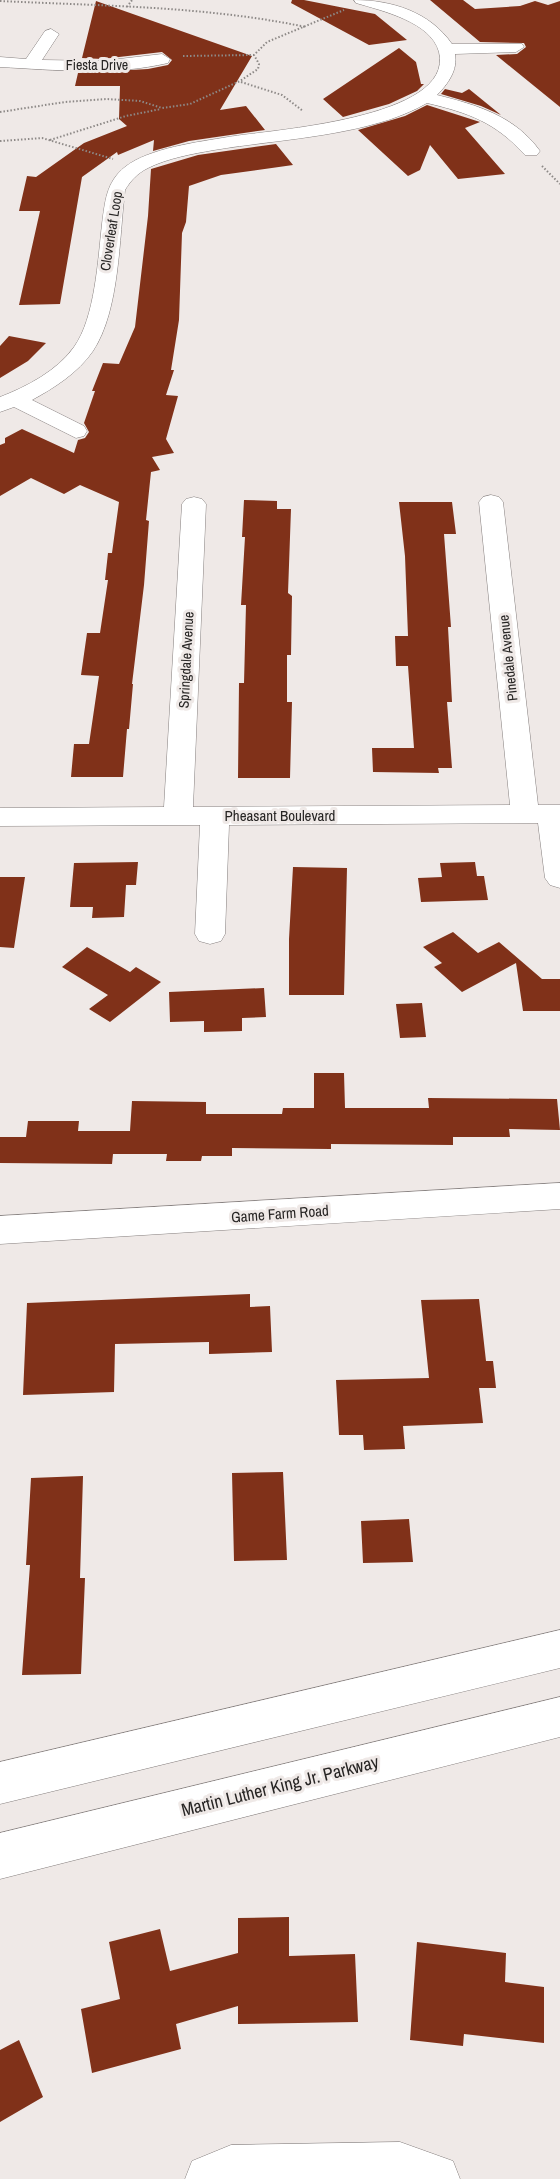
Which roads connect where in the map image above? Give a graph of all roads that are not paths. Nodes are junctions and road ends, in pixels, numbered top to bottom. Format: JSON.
{"nodes":[{"id":1,"x":363,"y":0,"type":"edge"},
{"id":2,"x":413,"y":0,"type":"edge"},
{"id":3,"x":386,"y":6,"type":"junction"},
{"id":4,"x":51,"y":34,"type":"dead end"},
{"id":5,"x":516,"y":47,"type":"dead end"},
{"id":6,"x":448,"y":49,"type":"junction"},
{"id":7,"x":162,"y":59,"type":"road end"},
{"id":8,"x":0,"y":62,"type":"edge"},
{"id":9,"x":31,"y":64,"type":"junction"},
{"id":10,"x":424,"y":97,"type":"junction"},
{"id":11,"x":531,"y":151,"type":"dead end"},
{"id":12,"x":8,"y":403,"type":"edge"},
{"id":13,"x":76,"y":431,"type":"dead end"},
{"id":14,"x":491,"y":502,"type":"dead end"},
{"id":15,"x":194,"y":504,"type":"dead end"},
{"id":16,"x":545,"y":814,"type":"edge"},
{"id":17,"x":178,"y":816,"type":"junction"},
{"id":18,"x":214,"y":816,"type":"junction"},
{"id":19,"x":0,"y":817,"type":"edge"},
{"id":20,"x":560,"y":878,"type":"edge"},
{"id":21,"x":210,"y":934,"type":"dead end"},
{"id":22,"x":560,"y":1197,"type":"edge"},
{"id":23,"x":0,"y":1230,"type":"edge"},
{"id":24,"x":560,"y":1648,"type":"edge"},
{"id":25,"x":560,"y":1717,"type":"edge"},
{"id":26,"x":0,"y":1783,"type":"edge"},
{"id":27,"x":0,"y":1856,"type":"edge"},
{"id":28,"x":210,"y":2179,"type":"edge"},
{"id":29,"x":435,"y":2179,"type":"edge"}],
"edges":[{"from":1,"to":3,"type":"street"},
{"from":2,"to":3,"type":"street"},
{"from":3,"to":6,"type":"street"},
{"from":4,"to":9,"type":"street"},
{"from":5,"to":6,"type":"street"},
{"from":6,"to":10,"type":"street"},
{"from":7,"to":9,"type":"street","name":"Fiesta Drive"},
{"from":8,"to":9,"type":"street","name":"Fiesta Drive"},
{"from":10,"to":11,"type":"street"},
{"from":10,"to":12,"type":"street","name":"Cloverleaf Loop"},
{"from":12,"to":13,"type":"street","name":"Cloverleaf Loop"},
{"from":14,"to":16,"type":"street","name":"Pinedale Avenue"},
{"from":15,"to":17,"type":"street","name":"Springdale Avenue"},
{"from":16,"to":18,"type":"street","name":"Pheasant Boulevard"},
{"from":16,"to":20,"type":"street","name":"Pinedale Avenue"},
{"from":17,"to":18,"type":"street","name":"Pheasant Boulevard"},
{"from":17,"to":19,"type":"street","name":"Pheasant Boulevard"},
{"from":18,"to":21,"type":"street"},
{"from":22,"to":23,"type":"street","name":"Game Farm Road"},
{"from":24,"to":26,"type":"street"},
{"from":25,"to":27,"type":"street","name":"Martin Luther King Jr. Parkway"},
{"from":28,"to":29,"type":"street"}]}
